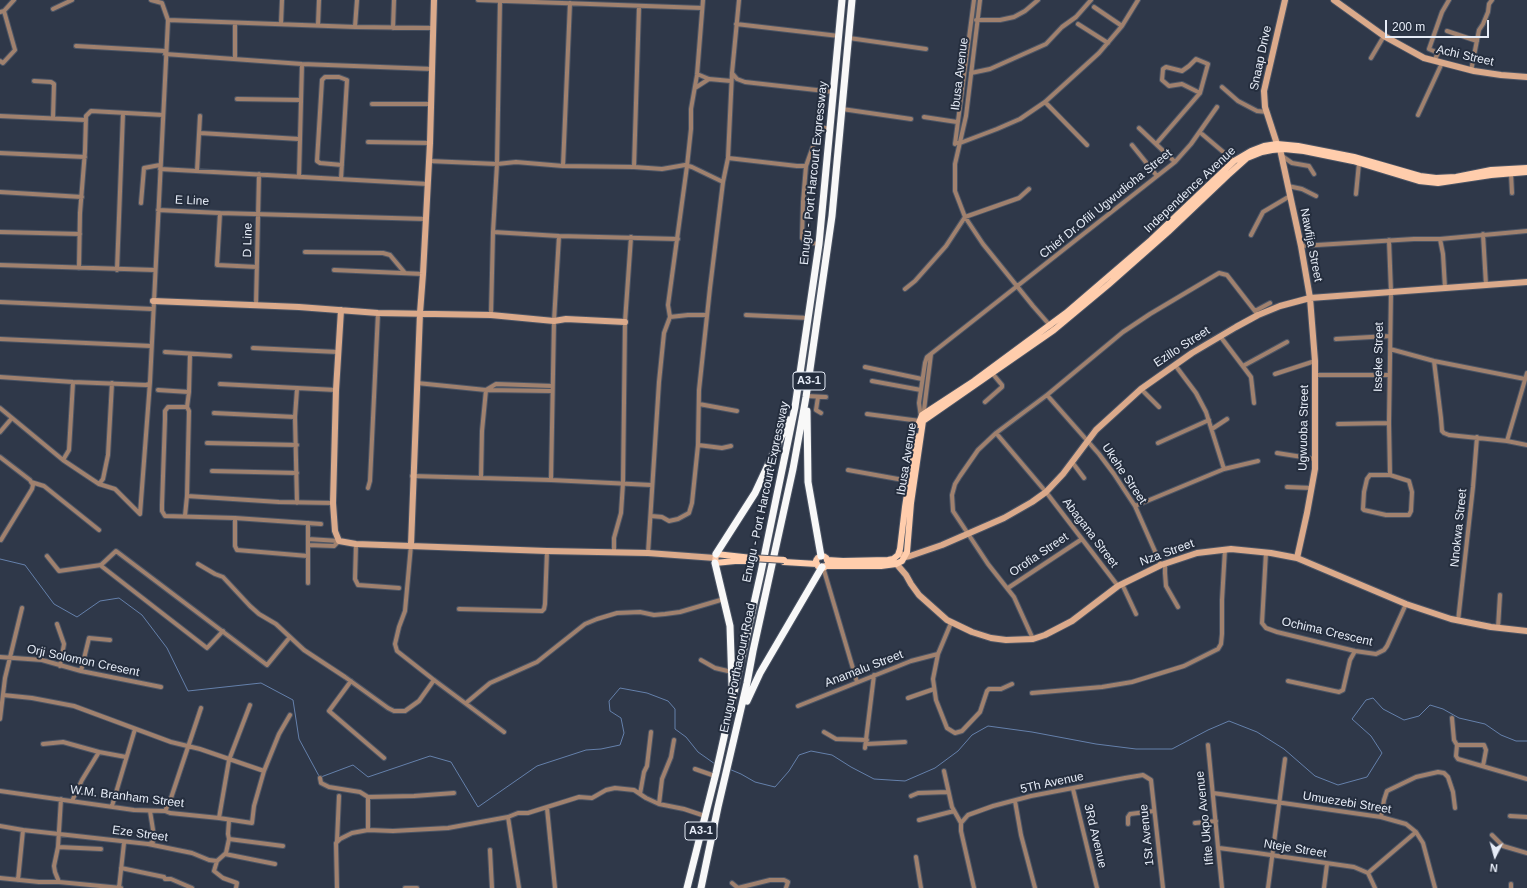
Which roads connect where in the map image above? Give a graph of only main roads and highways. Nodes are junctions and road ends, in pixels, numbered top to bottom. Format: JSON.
{"nodes":[{"id":1,"x":842,"y":0,"type":"edge"},
{"id":2,"x":852,"y":0,"type":"edge"},
{"id":3,"x":1278,"y":147,"type":"junction"},
{"id":4,"x":1527,"y":168,"type":"edge"},
{"id":5,"x":1527,"y":172,"type":"edge"},
{"id":6,"x":1491,"y":173,"type":"junction"},
{"id":7,"x":1052,"y":327,"type":"junction"},
{"id":8,"x":998,"y":366,"type":"junction"},
{"id":9,"x":806,"y":396,"type":"junction"},
{"id":10,"x":795,"y":407,"type":"junction"},
{"id":11,"x":922,"y":419,"type":"junction"},
{"id":12,"x":715,"y":558,"type":"junction"},
{"id":13,"x":899,"y":558,"type":"junction"},
{"id":14,"x":752,"y":560,"type":"junction"},
{"id":15,"x":822,"y":563,"type":"junction"},
{"id":16,"x":733,"y":696,"type":"junction"},
{"id":17,"x":740,"y":718,"type":"junction"},
{"id":18,"x":687,"y":888,"type":"edge"},
{"id":19,"x":701,"y":888,"type":"edge"}],
"edges":[{"from":1,"to":10,"type":"highway","name":"Enugu - Port Harcourt Expressway","number":"A3-1"},
{"from":2,"to":9,"type":"highway","name":"Enugu Porthacourt Road","number":"A3-1"},
{"from":3,"to":6,"type":"main road","name":"Independence Avenue"},
{"from":3,"to":7,"type":"main road","name":"Independence Avenue"},
{"from":3,"to":7,"type":"main road","name":"Independence Avenue"},
{"from":4,"to":6,"type":"main road","name":"Independence Avenue"},
{"from":5,"to":6,"type":"main road","name":"Independence Avenue"},
{"from":7,"to":8,"type":"main road","name":"Independence Avenue"},
{"from":8,"to":11,"type":"main road","name":"Independence Avenue"},
{"from":8,"to":11,"type":"main road","name":"Independence Avenue"},
{"from":9,"to":15,"type":"highway"},
{"from":9,"to":17,"type":"highway","name":"Enugu Porthacourt Road","number":"A3-1"},
{"from":10,"to":12,"type":"highway"},
{"from":10,"to":16,"type":"highway","name":"Enugu - Port Harcourt Expressway","number":"A3-1"},
{"from":11,"to":13,"type":"main road","name":"Ibusa Avenue"},
{"from":11,"to":13,"type":"main road","name":"Ibusa Avenue"},
{"from":12,"to":14,"type":"main road","name":"Ezillo Street"},
{"from":12,"to":14,"type":"main road","name":"Ezillo Street"},
{"from":12,"to":16,"type":"highway"},
{"from":13,"to":15,"type":"main road","name":"Ezillo Street"},
{"from":14,"to":15,"type":"main road","name":"Ezillo Street","bridge":true},
{"from":15,"to":17,"type":"highway"},
{"from":16,"to":18,"type":"highway","name":"Enugu - Port Harcourt Expressway","number":"A3-1"},
{"from":17,"to":19,"type":"highway","name":"Enugu Porthacourt Road","number":"A3-1"}]}
